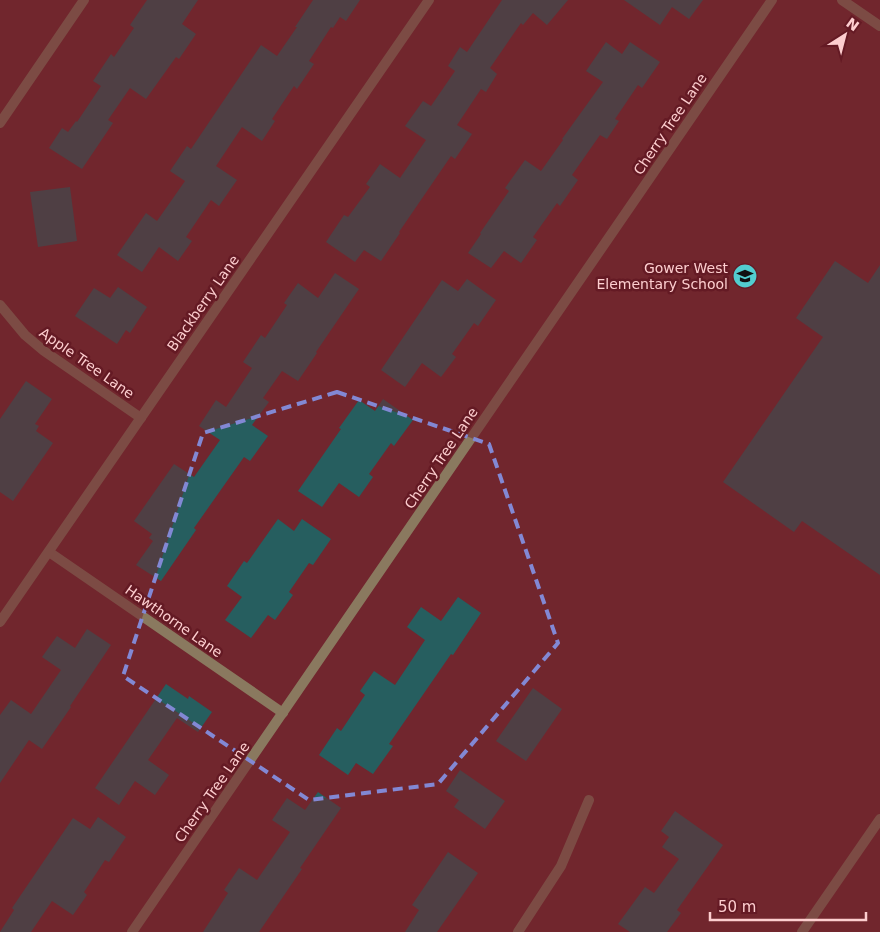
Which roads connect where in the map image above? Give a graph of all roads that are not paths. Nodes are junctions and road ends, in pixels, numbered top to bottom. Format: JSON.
{"nodes":[{"id":1,"x":84,"y":0,"type":"edge"},
{"id":2,"x":429,"y":0,"type":"edge"},
{"id":3,"x":772,"y":0,"type":"edge"},
{"id":4,"x":842,"y":0,"type":"edge"},
{"id":5,"x":880,"y":26,"type":"edge"},
{"id":6,"x":0,"y":123,"type":"edge"},
{"id":7,"x":0,"y":305,"type":"edge"},
{"id":8,"x":141,"y":418,"type":"junction"},
{"id":9,"x":49,"y":552,"type":"junction"},
{"id":10,"x":0,"y":622,"type":"edge"},
{"id":11,"x":283,"y":713,"type":"junction"},
{"id":12,"x":589,"y":800,"type":"dead end"},
{"id":13,"x":880,"y":819,"type":"edge"},
{"id":14,"x":132,"y":932,"type":"edge"},
{"id":15,"x":518,"y":932,"type":"edge"},
{"id":16,"x":802,"y":932,"type":"edge"}],
"edges":[{"from":1,"to":6,"type":"street"},
{"from":2,"to":8,"type":"street","name":"Blackberry Lane"},
{"from":3,"to":11,"type":"street","name":"Cherry Tree Lane"},
{"from":4,"to":5,"type":"street"},
{"from":7,"to":8,"type":"street","name":"Apple Tree Lane"},
{"from":8,"to":9,"type":"street","name":"Blackberry Lane"},
{"from":9,"to":10,"type":"street","name":"Blackberry Lane"},
{"from":9,"to":11,"type":"street","name":"Hawthorne Lane"},
{"from":11,"to":14,"type":"street","name":"Cherry Tree Lane"},
{"from":12,"to":15,"type":"street"},
{"from":13,"to":16,"type":"street"}]}
